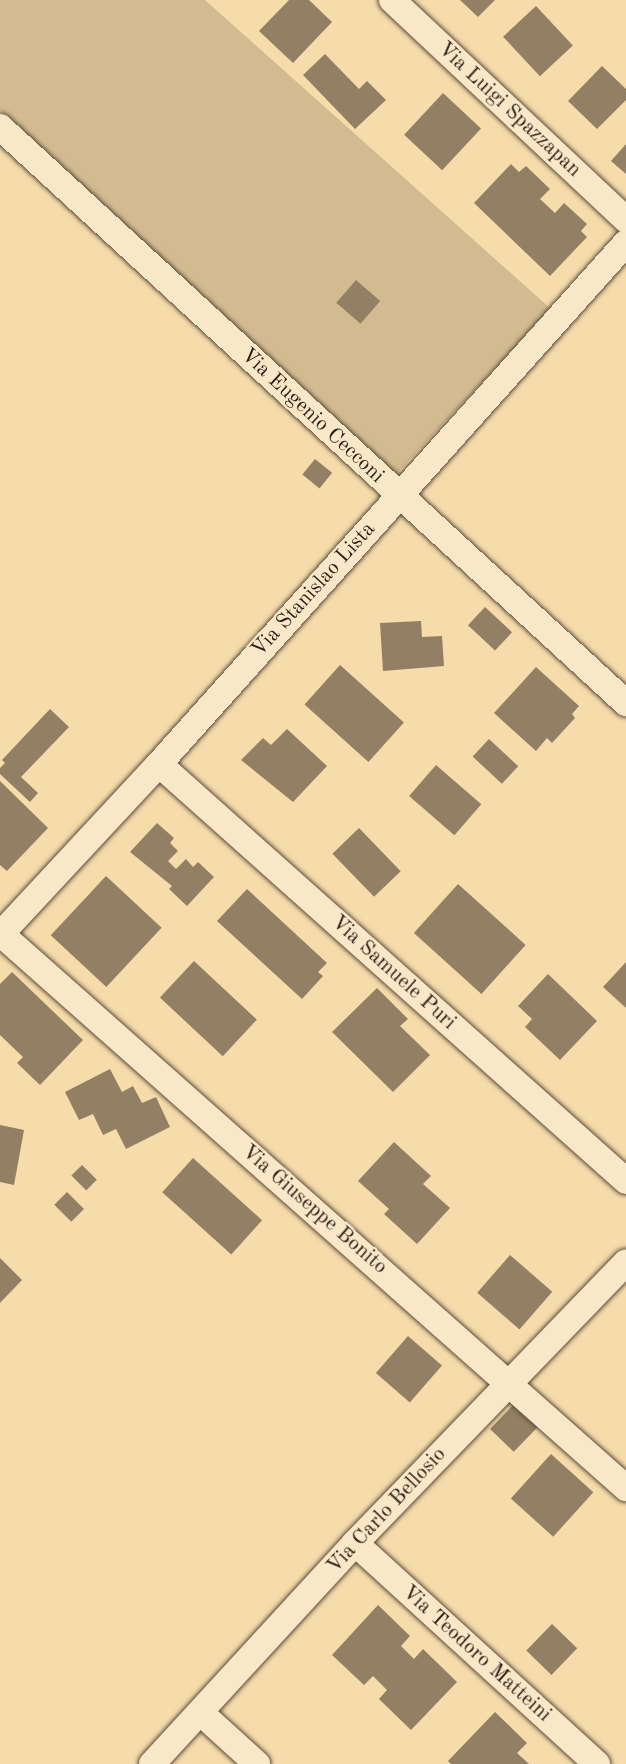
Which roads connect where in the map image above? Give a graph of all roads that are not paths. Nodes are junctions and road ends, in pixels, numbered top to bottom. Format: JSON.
{"nodes":[{"id":1,"x":392,"y":0,"type":"edge"},
{"id":2,"x":0,"y":127,"type":"edge"},
{"id":3,"x":626,"y":220,"type":"edge"},
{"id":4,"x":626,"y":243,"type":"edge"},
{"id":5,"x":398,"y":495,"type":"junction"},
{"id":6,"x":626,"y":704,"type":"edge"},
{"id":7,"x":159,"y":764,"type":"junction"},
{"id":8,"x":0,"y":934,"type":"edge"},
{"id":9,"x":626,"y":1181,"type":"edge"},
{"id":10,"x":626,"y":1262,"type":"edge"},
{"id":11,"x":508,"y":1381,"type":"junction"},
{"id":12,"x":626,"y":1488,"type":"edge"},
{"id":13,"x":356,"y":1543,"type":"junction"},
{"id":14,"x":201,"y":1713,"type":"junction"},
{"id":15,"x":152,"y":1764,"type":"edge"},
{"id":16,"x":256,"y":1764,"type":"edge"},
{"id":17,"x":597,"y":1764,"type":"edge"}],
"edges":[{"from":1,"to":3,"type":"street","name":"Via Luigi Spazzapan"},
{"from":2,"to":5,"type":"street","name":"Via Eugenio Cecconi"},
{"from":4,"to":5,"type":"street","name":"Via Stanislao Lista"},
{"from":5,"to":6,"type":"street","name":"Via Eugenio Cecconi"},
{"from":5,"to":7,"type":"street","name":"Via Stanislao Lista"},
{"from":7,"to":8,"type":"street","name":"Via Stanislao Lista"},
{"from":7,"to":9,"type":"street","name":"Via Samuele Puri"},
{"from":8,"to":11,"type":"street","name":"Via Giuseppe Bonito"},
{"from":10,"to":11,"type":"street","name":"Via Carlo Bellosio"},
{"from":11,"to":12,"type":"street","name":"Via Giuseppe Bonito"},
{"from":11,"to":13,"type":"street","name":"Via Carlo Bellosio"},
{"from":13,"to":14,"type":"street","name":"Via Carlo Bellosio"},
{"from":13,"to":17,"type":"street","name":"Via Teodoro Matteini"},
{"from":14,"to":15,"type":"street","name":"Via Carlo Bellosio"},
{"from":14,"to":16,"type":"street"}]}
